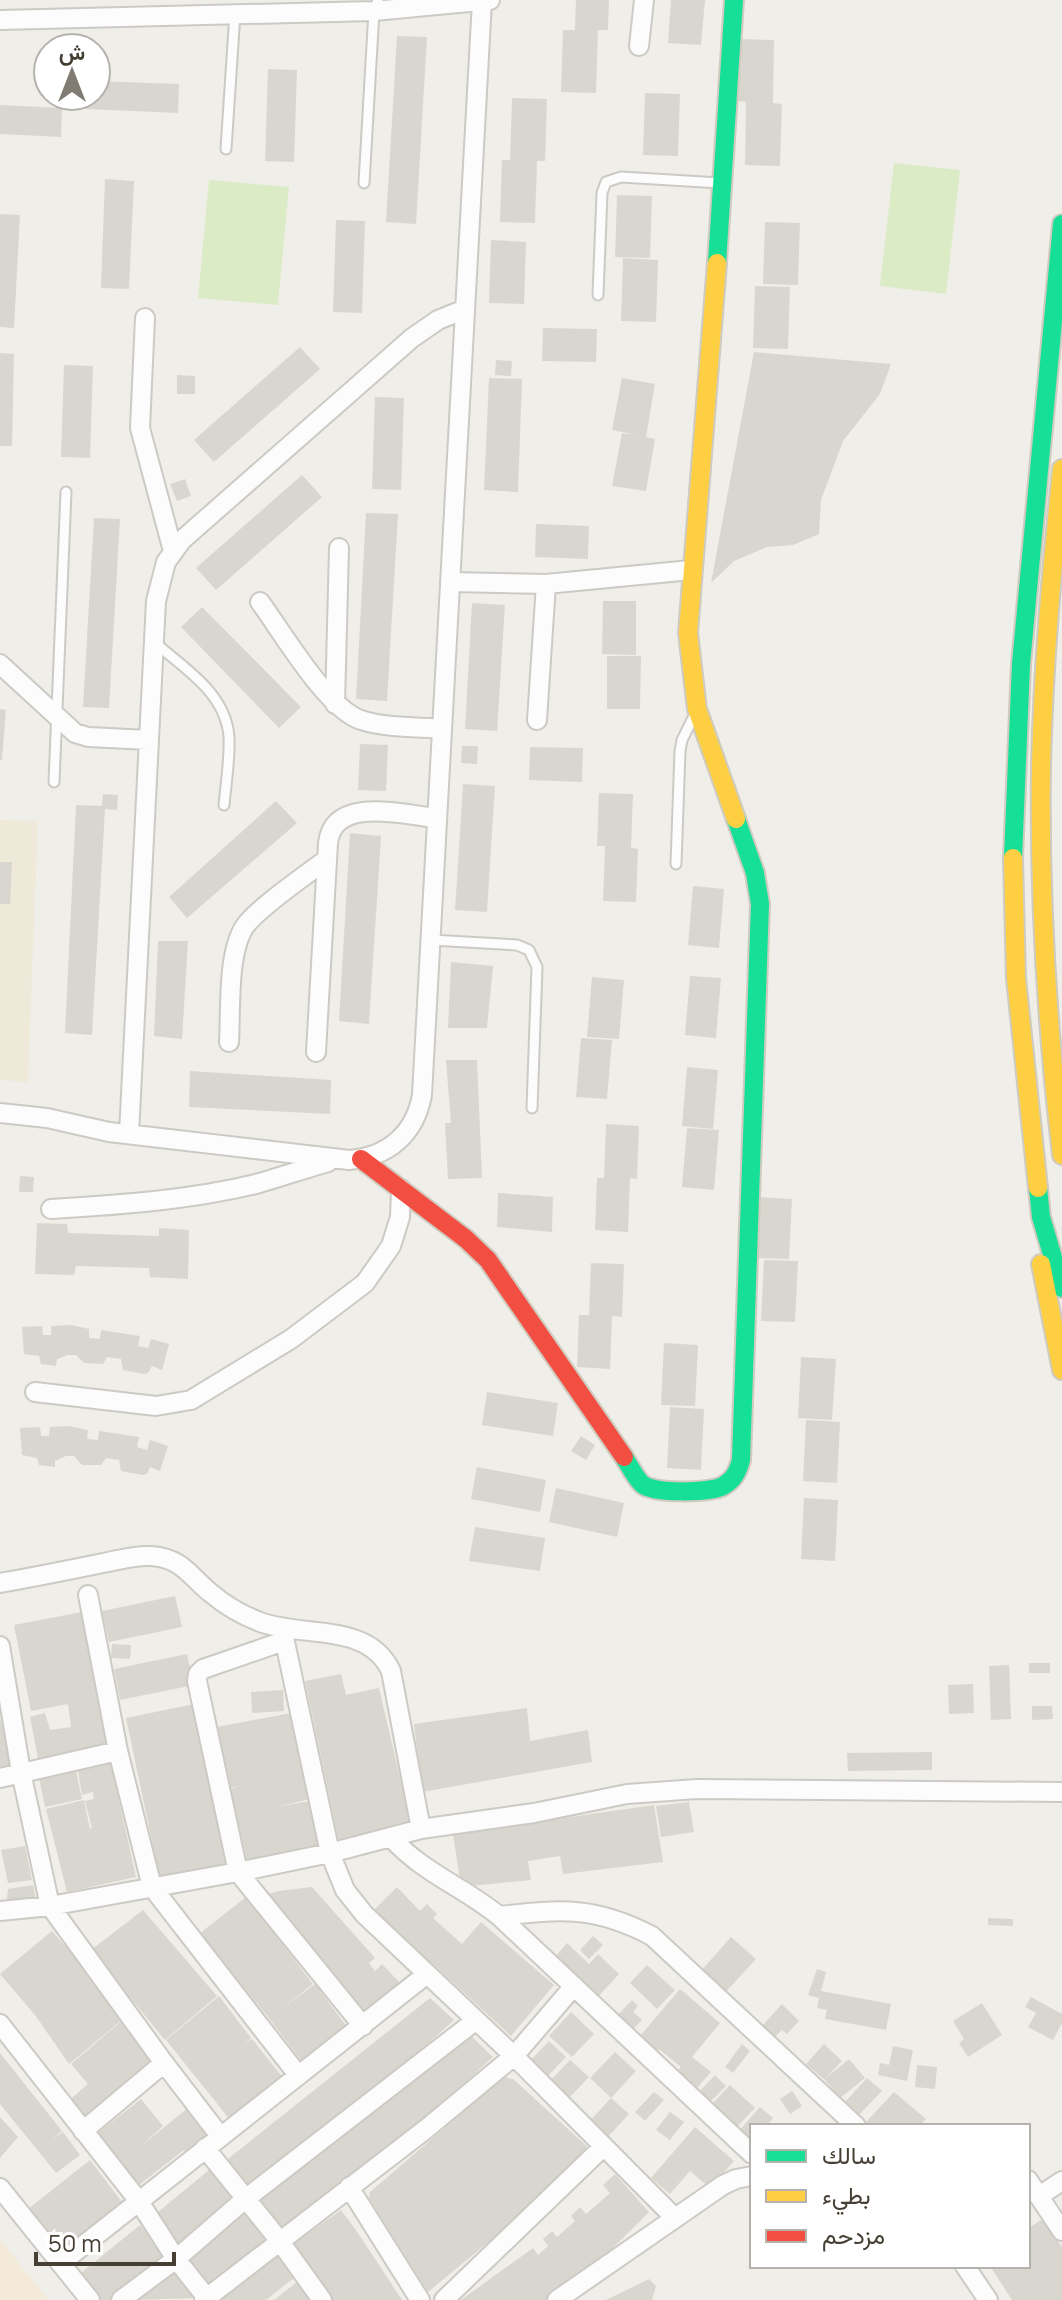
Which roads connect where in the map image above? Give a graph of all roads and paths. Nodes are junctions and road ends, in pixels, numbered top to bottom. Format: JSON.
{"nodes":[{"id":1,"x":644,"y":0,"type":"edge"},
{"id":2,"x":734,"y":0,"type":"edge"},
{"id":3,"x":486,"y":1,"type":"edge"},
{"id":4,"x":376,"y":6,"type":"edge"},
{"id":5,"x":98,"y":8,"type":"edge"},
{"id":6,"x":250,"y":8,"type":"edge"},
{"id":7,"x":0,"y":20,"type":"edge"},
{"id":8,"x":639,"y":46,"type":"dead end"},
{"id":9,"x":226,"y":149,"type":"dead end"},
{"id":10,"x":364,"y":183,"type":"dead end"},
{"id":11,"x":723,"y":184,"type":"junction"},
{"id":12,"x":1062,"y":224,"type":"edge"},
{"id":13,"x":598,"y":295,"type":"dead end"},
{"id":14,"x":465,"y":309,"type":"junction"},
{"id":15,"x":145,"y":318,"type":"dead end"},
{"id":16,"x":1062,"y":469,"type":"edge"},
{"id":17,"x":66,"y":492,"type":"dead end"},
{"id":18,"x":339,"y":548,"type":"dead end"},
{"id":19,"x":173,"y":551,"type":"junction"},
{"id":20,"x":691,"y":570,"type":"junction"},
{"id":21,"x":450,"y":582,"type":"junction"},
{"id":22,"x":546,"y":584,"type":"junction"},
{"id":23,"x":260,"y":602,"type":"dead end"},
{"id":24,"x":154,"y":642,"type":"junction"},
{"id":25,"x":1062,"y":648,"type":"edge"},
{"id":26,"x":0,"y":664,"type":"edge"},
{"id":27,"x":335,"y":704,"type":"junction"},
{"id":28,"x":697,"y":709,"type":"junction"},
{"id":29,"x":57,"y":718,"type":"junction"},
{"id":30,"x":537,"y":720,"type":"dead end"},
{"id":31,"x":442,"y":729,"type":"junction"},
{"id":32,"x":1043,"y":732,"type":"junction"},
{"id":33,"x":149,"y":740,"type":"junction"},
{"id":34,"x":54,"y":782,"type":"dead end"},
{"id":35,"x":224,"y":805,"type":"dead end"},
{"id":36,"x":437,"y":818,"type":"junction"},
{"id":37,"x":327,"y":859,"type":"junction"},
{"id":38,"x":676,"y":864,"type":"dead end"},
{"id":39,"x":431,"y":940,"type":"junction"},
{"id":40,"x":229,"y":1042,"type":"dead end"},
{"id":41,"x":316,"y":1052,"type":"dead end"},
{"id":42,"x":532,"y":1108,"type":"dead end"},
{"id":43,"x":0,"y":1113,"type":"edge"},
{"id":44,"x":129,"y":1134,"type":"junction"},
{"id":45,"x":1062,"y":1155,"type":"edge"},
{"id":46,"x":338,"y":1159,"type":"junction"},
{"id":47,"x":361,"y":1159,"type":"junction"},
{"id":48,"x":401,"y":1189,"type":"junction"},
{"id":49,"x":51,"y":1209,"type":"dead end"},
{"id":50,"x":1041,"y":1217,"type":"junction"},
{"id":51,"x":1062,"y":1288,"type":"edge"},
{"id":52,"x":1062,"y":1370,"type":"edge"},
{"id":53,"x":35,"y":1392,"type":"dead end"},
{"id":54,"x":0,"y":1583,"type":"edge"},
{"id":55,"x":88,"y":1595,"type":"dead end"},
{"id":56,"x":283,"y":1635,"type":"junction"},
{"id":57,"x":0,"y":1646,"type":"edge"},
{"id":58,"x":3,"y":1691,"type":"edge"},
{"id":59,"x":118,"y":1751,"type":"junction"},
{"id":60,"x":21,"y":1772,"type":"junction"},
{"id":61,"x":0,"y":1778,"type":"edge"},
{"id":62,"x":1062,"y":1792,"type":"edge"},
{"id":63,"x":421,"y":1829,"type":"junction"},
{"id":64,"x":391,"y":1837,"type":"junction"},
{"id":65,"x":330,"y":1853,"type":"junction"},
{"id":66,"x":238,"y":1872,"type":"junction"},
{"id":67,"x":152,"y":1887,"type":"junction"},
{"id":68,"x":50,"y":1906,"type":"junction"},
{"id":69,"x":0,"y":1911,"type":"edge"},
{"id":70,"x":499,"y":1916,"type":"junction"},
{"id":71,"x":427,"y":1974,"type":"junction"},
{"id":72,"x":574,"y":1986,"type":"junction"},
{"id":73,"x":475,"y":2021,"type":"junction"},
{"id":74,"x":0,"y":2024,"type":"edge"},
{"id":75,"x":363,"y":2026,"type":"junction"},
{"id":76,"x":514,"y":2056,"type":"junction"},
{"id":77,"x":164,"y":2063,"type":"junction"},
{"id":78,"x":298,"y":2075,"type":"junction"},
{"id":79,"x":854,"y":2124,"type":"edge"},
{"id":80,"x":83,"y":2131,"type":"junction"},
{"id":81,"x":220,"y":2136,"type":"junction"},
{"id":82,"x":603,"y":2147,"type":"junction"},
{"id":83,"x":205,"y":2148,"type":"junction"},
{"id":84,"x":750,"y":2152,"type":"edge"},
{"id":85,"x":750,"y":2176,"type":"edge"},
{"id":86,"x":1062,"y":2181,"type":"edge"},
{"id":87,"x":1030,"y":2183,"type":"edge"},
{"id":88,"x":349,"y":2187,"type":"junction"},
{"id":89,"x":0,"y":2188,"type":"edge"},
{"id":90,"x":1039,"y":2196,"type":"junction"},
{"id":91,"x":138,"y":2200,"type":"junction"},
{"id":92,"x":244,"y":2200,"type":"junction"},
{"id":93,"x":674,"y":2217,"type":"junction"},
{"id":94,"x":1062,"y":2231,"type":"edge"},
{"id":95,"x":279,"y":2240,"type":"junction"},
{"id":96,"x":176,"y":2259,"type":"junction"},
{"id":97,"x":61,"y":2263,"type":"junction"},
{"id":98,"x":966,"y":2268,"type":"edge"},
{"id":99,"x":206,"y":2299,"type":"edge"},
{"id":100,"x":90,"y":2300,"type":"edge"},
{"id":101,"x":121,"y":2300,"type":"edge"},
{"id":102,"x":322,"y":2300,"type":"edge"},
{"id":103,"x":420,"y":2300,"type":"edge"},
{"id":104,"x":444,"y":2300,"type":"edge"},
{"id":105,"x":557,"y":2300,"type":"edge"},
{"id":106,"x":988,"y":2300,"type":"edge"}],
"edges":[{"from":1,"to":8,"type":"street"},
{"from":2,"to":11,"type":"main road"},
{"from":3,"to":4,"type":"street"},
{"from":3,"to":14,"type":"street"},
{"from":4,"to":6,"type":"street"},
{"from":4,"to":10,"type":"lane"},
{"from":5,"to":6,"type":"street"},
{"from":5,"to":7,"type":"street"},
{"from":6,"to":9,"type":"lane"},
{"from":11,"to":13,"type":"lane"},
{"from":11,"to":20,"type":"main road"},
{"from":12,"to":50,"type":"main road"},
{"from":14,"to":19,"type":"street"},
{"from":14,"to":21,"type":"street"},
{"from":15,"to":19,"type":"street"},
{"from":16,"to":32,"type":"main road"},
{"from":17,"to":29,"type":"lane"},
{"from":18,"to":27,"type":"street"},
{"from":19,"to":24,"type":"street"},
{"from":20,"to":22,"type":"street"},
{"from":20,"to":28,"type":"main road"},
{"from":21,"to":22,"type":"street"},
{"from":21,"to":31,"type":"street"},
{"from":22,"to":30,"type":"street"},
{"from":23,"to":27,"type":"street"},
{"from":24,"to":33,"type":"street"},
{"from":24,"to":35,"type":"lane"},
{"from":25,"to":32,"type":"street"},
{"from":26,"to":29,"type":"street"},
{"from":27,"to":31,"type":"street"},
{"from":28,"to":38,"type":"lane"},
{"from":28,"to":48,"type":"main road"},
{"from":29,"to":33,"type":"street"},
{"from":29,"to":34,"type":"lane"},
{"from":31,"to":36,"type":"street"},
{"from":32,"to":45,"type":"main road"},
{"from":33,"to":44,"type":"street"},
{"from":36,"to":37,"type":"street"},
{"from":36,"to":39,"type":"street"},
{"from":37,"to":40,"type":"street"},
{"from":37,"to":41,"type":"street"},
{"from":39,"to":42,"type":"lane"},
{"from":39,"to":47,"type":"street"},
{"from":43,"to":44,"type":"street"},
{"from":44,"to":46,"type":"street"},
{"from":46,"to":47,"type":"street"},
{"from":46,"to":49,"type":"street"},
{"from":47,"to":48,"type":"main road"},
{"from":48,"to":53,"type":"street"},
{"from":50,"to":51,"type":"main road"},
{"from":50,"to":52,"type":"main road"},
{"from":54,"to":56,"type":"street"},
{"from":55,"to":59,"type":"street"},
{"from":56,"to":63,"type":"street"},
{"from":56,"to":65,"type":"street"},
{"from":56,"to":66,"type":"street"},
{"from":57,"to":58,"type":"street"},
{"from":58,"to":60,"type":"street"},
{"from":59,"to":60,"type":"street"},
{"from":59,"to":67,"type":"street"},
{"from":60,"to":61,"type":"street"},
{"from":60,"to":68,"type":"street"},
{"from":62,"to":63,"type":"street"},
{"from":63,"to":64,"type":"street"},
{"from":64,"to":65,"type":"street"},
{"from":64,"to":70,"type":"street"},
{"from":65,"to":66,"type":"street"},
{"from":65,"to":71,"type":"street"},
{"from":66,"to":67,"type":"street"},
{"from":66,"to":75,"type":"street"},
{"from":67,"to":68,"type":"street"},
{"from":67,"to":78,"type":"street"},
{"from":68,"to":69,"type":"street"},
{"from":68,"to":77,"type":"street"},
{"from":70,"to":72,"type":"street"},
{"from":70,"to":79,"type":"street"},
{"from":71,"to":73,"type":"street"},
{"from":71,"to":75,"type":"street"},
{"from":72,"to":76,"type":"street"},
{"from":72,"to":84,"type":"street"},
{"from":73,"to":76,"type":"street"},
{"from":73,"to":92,"type":"street"},
{"from":74,"to":80,"type":"street"},
{"from":75,"to":78,"type":"street"},
{"from":76,"to":82,"type":"street"},
{"from":76,"to":88,"type":"street"},
{"from":77,"to":80,"type":"street"},
{"from":77,"to":81,"type":"street"},
{"from":78,"to":81,"type":"street"},
{"from":80,"to":91,"type":"street"},
{"from":81,"to":83,"type":"street"},
{"from":82,"to":93,"type":"street"},
{"from":82,"to":104,"type":"street"},
{"from":83,"to":91,"type":"street"},
{"from":83,"to":92,"type":"street"},
{"from":85,"to":93,"type":"street"},
{"from":86,"to":90,"type":"street"},
{"from":87,"to":90,"type":"street"},
{"from":88,"to":95,"type":"street"},
{"from":88,"to":103,"type":"street"},
{"from":89,"to":97,"type":"street"},
{"from":90,"to":94,"type":"street"},
{"from":91,"to":96,"type":"street"},
{"from":91,"to":97,"type":"street"},
{"from":92,"to":95,"type":"street"},
{"from":92,"to":96,"type":"street"},
{"from":93,"to":105,"type":"street"},
{"from":95,"to":99,"type":"street"},
{"from":95,"to":102,"type":"street"},
{"from":96,"to":99,"type":"street"},
{"from":96,"to":101,"type":"street"},
{"from":97,"to":100,"type":"street"},
{"from":98,"to":106,"type":"street"}]}
